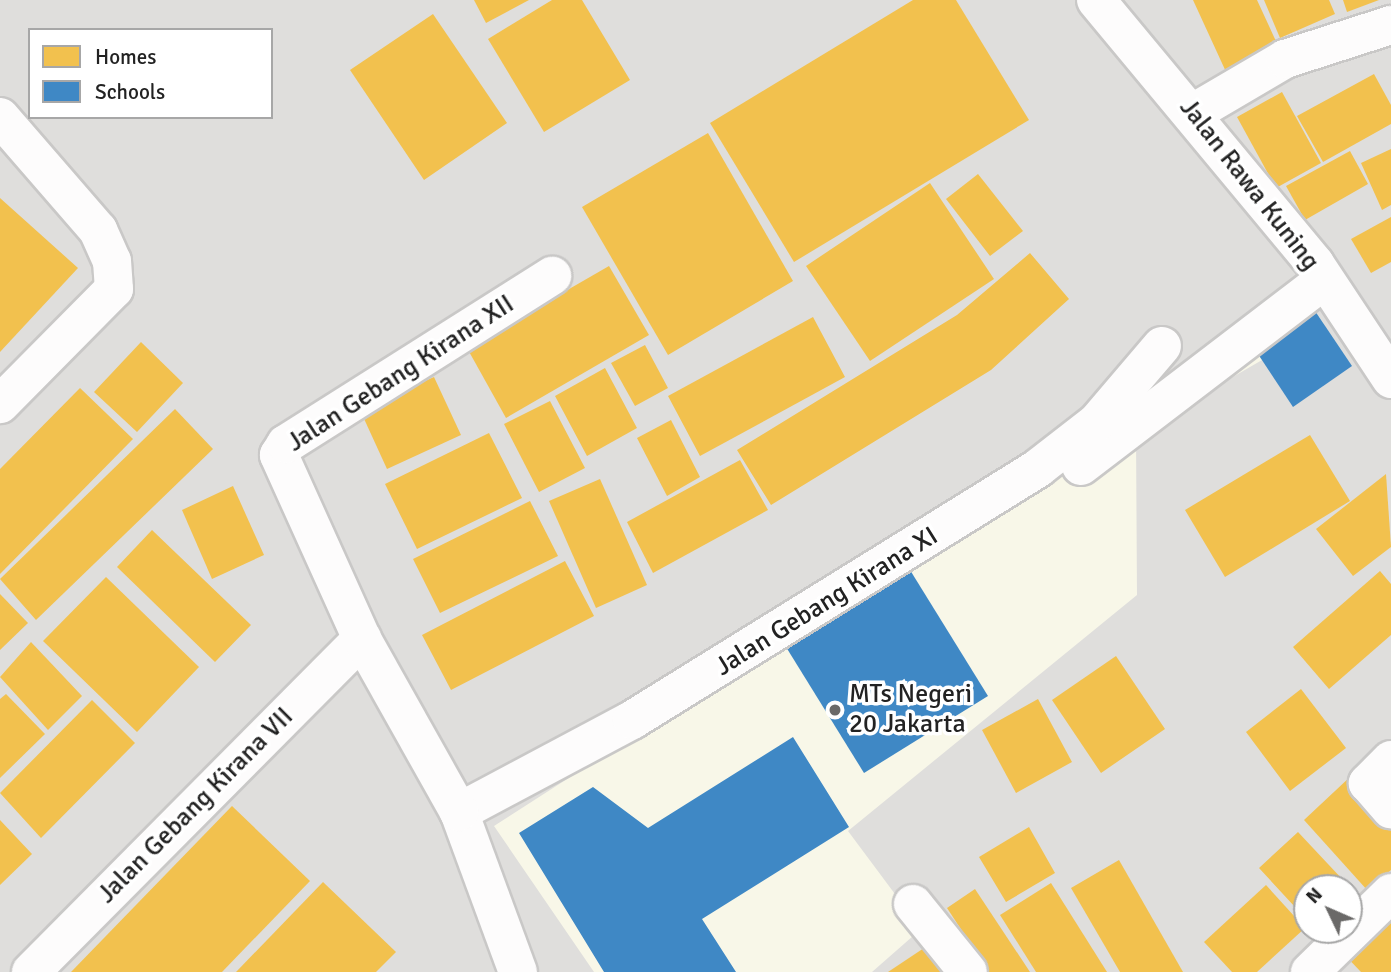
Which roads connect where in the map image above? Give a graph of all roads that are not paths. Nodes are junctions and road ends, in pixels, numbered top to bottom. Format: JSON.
{"nodes":[{"id":1,"x":1096,"y":0,"type":"edge"},
{"id":2,"x":1391,"y":25,"type":"edge"},
{"id":3,"x":1193,"y":113,"type":"junction"},
{"id":4,"x":0,"y":117,"type":"edge"},
{"id":5,"x":552,"y":276,"type":"dead end"},
{"id":6,"x":1324,"y":280,"type":"junction"},
{"id":7,"x":1162,"y":346,"type":"dead end"},
{"id":8,"x":1391,"y":379,"type":"edge"},
{"id":9,"x":0,"y":404,"type":"edge"},
{"id":10,"x":1078,"y":469,"type":"dead end"},
{"id":11,"x":362,"y":639,"type":"junction"},
{"id":12,"x":1391,"y":760,"type":"edge"},
{"id":13,"x":1391,"y":809,"type":"edge"},
{"id":14,"x":459,"y":812,"type":"junction"},
{"id":15,"x":1391,"y":893,"type":"edge"},
{"id":16,"x":913,"y":904,"type":"dead end"},
{"id":17,"x":31,"y":972,"type":"edge"},
{"id":18,"x":518,"y":972,"type":"edge"},
{"id":19,"x":968,"y":972,"type":"edge"},
{"id":20,"x":1310,"y":972,"type":"edge"}],
"edges":[{"from":1,"to":3,"type":"street","name":"Jalan Rawa Kuning"},
{"from":2,"to":3,"type":"street"},
{"from":3,"to":6,"type":"street","name":"Jalan Rawa Kuning"},
{"from":4,"to":9,"type":"street"},
{"from":5,"to":11,"type":"street","name":"Jalan Gebang Kirana XII"},
{"from":6,"to":8,"type":"street","name":"Jalan Rawa Kuning"},
{"from":6,"to":10,"type":"street"},
{"from":7,"to":14,"type":"street","name":"Jalan Gebang Kirana XI"},
{"from":11,"to":14,"type":"street"},
{"from":11,"to":17,"type":"street","name":"Jalan Gebang Kirana VII"},
{"from":12,"to":13,"type":"street"},
{"from":14,"to":18,"type":"street"},
{"from":15,"to":20,"type":"street"},
{"from":16,"to":19,"type":"street"}]}
